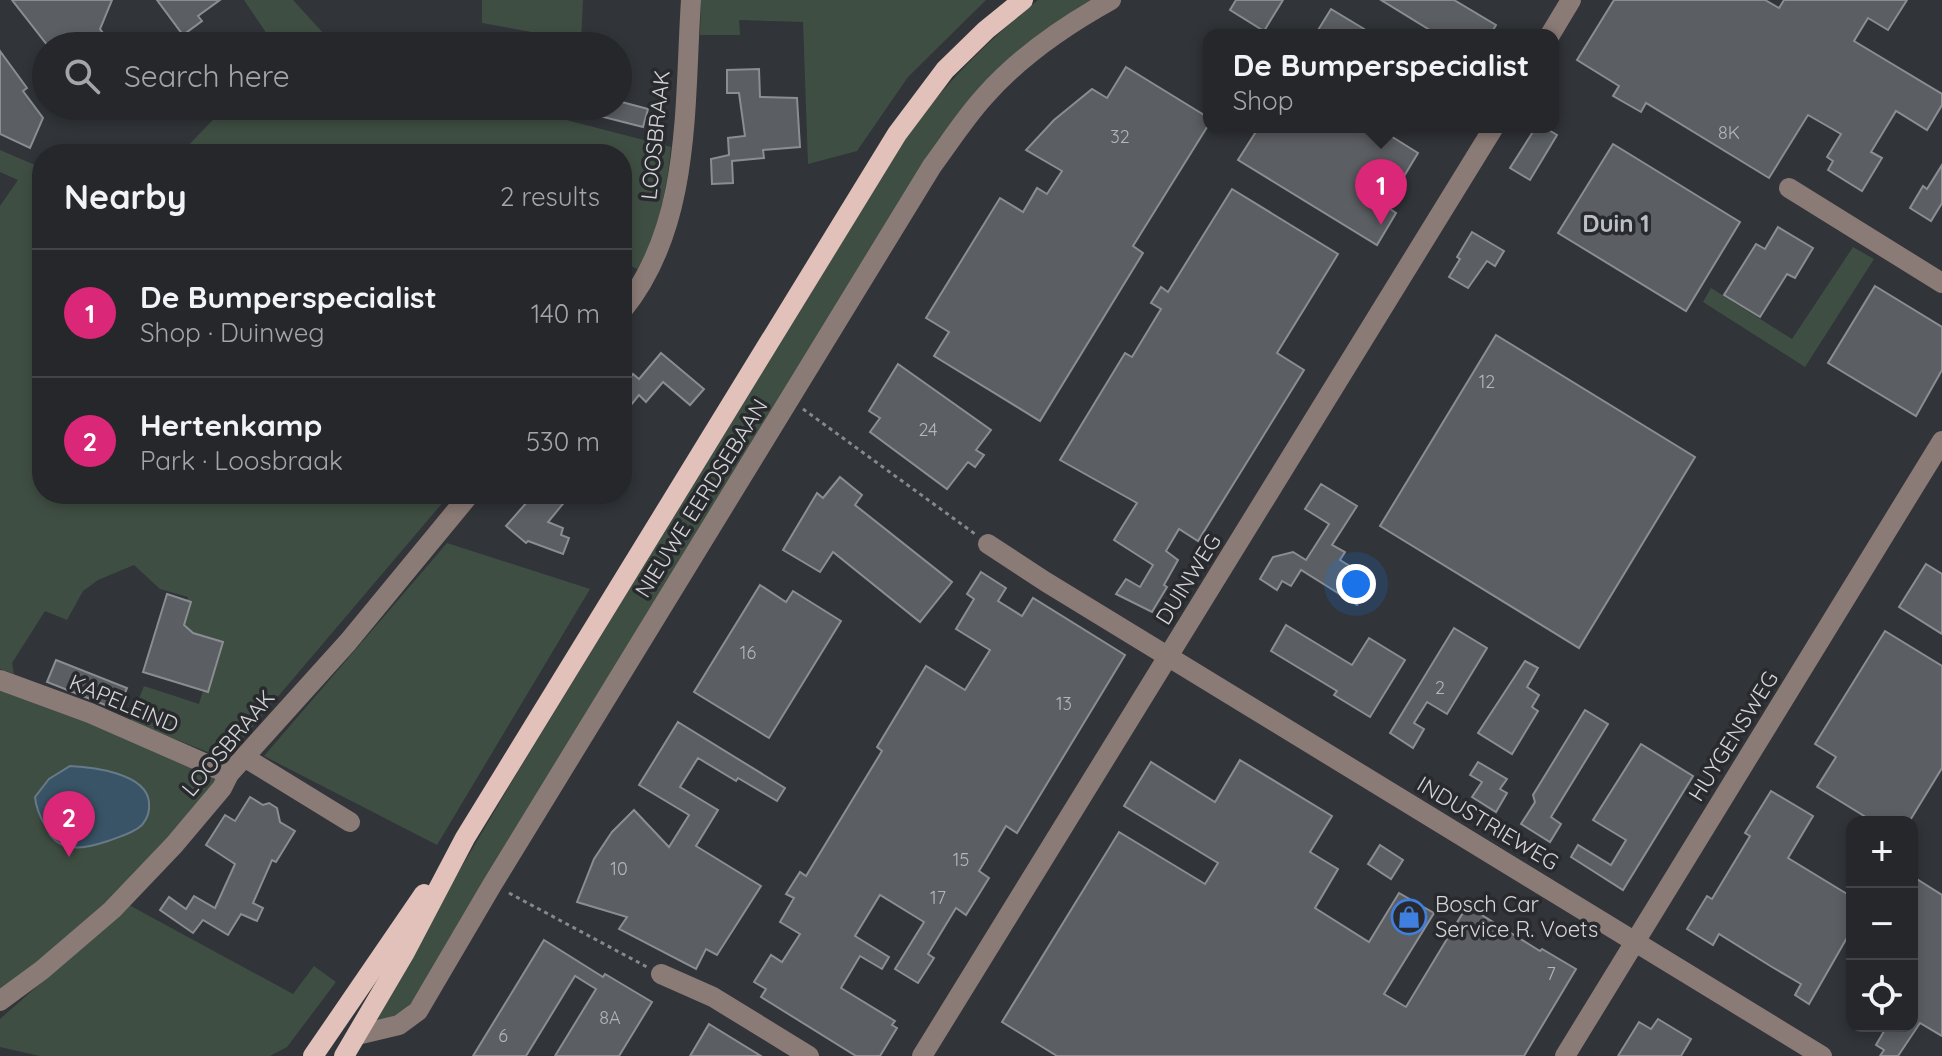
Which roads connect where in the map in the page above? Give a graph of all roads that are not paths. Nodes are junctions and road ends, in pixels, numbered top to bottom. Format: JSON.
{"nodes":[{"id":1,"x":691,"y":0,"type":"edge"},
{"id":2,"x":1023,"y":0,"type":"edge"},
{"id":3,"x":1111,"y":0,"type":"edge"},
{"id":4,"x":1571,"y":0,"type":"edge"},
{"id":5,"x":1554,"y":29,"type":"edge"},
{"id":6,"x":1490,"y":133,"type":"edge"},
{"id":7,"x":1789,"y":188,"type":"dead end"},
{"id":8,"x":1942,"y":283,"type":"edge"},
{"id":9,"x":632,"y":299,"type":"edge"},
{"id":10,"x":1942,"y":441,"type":"edge"},
{"id":11,"x":462,"y":504,"type":"edge"},
{"id":12,"x":988,"y":544,"type":"road end"},
{"id":13,"x":1169,"y":656,"type":"junction"},
{"id":14,"x":0,"y":680,"type":"edge"},
{"id":15,"x":244,"y":757,"type":"junction"},
{"id":16,"x":229,"y":774,"type":"junction"},
{"id":17,"x":350,"y":822,"type":"dead end"},
{"id":18,"x":465,"y":838,"type":"junction"},
{"id":19,"x":1635,"y":941,"type":"junction"},
{"id":20,"x":661,"y":974,"type":"road end"},
{"id":21,"x":0,"y":1001,"type":"edge"},
{"id":22,"x":357,"y":1035,"type":"junction"},
{"id":23,"x":313,"y":1056,"type":"edge"},
{"id":24,"x":344,"y":1056,"type":"edge"},
{"id":25,"x":809,"y":1056,"type":"edge"},
{"id":26,"x":922,"y":1056,"type":"edge"},
{"id":27,"x":1565,"y":1056,"type":"edge"},
{"id":28,"x":1822,"y":1056,"type":"edge"}],
"edges":[{"from":1,"to":9,"type":"street","name":"LOOSBRAAK"},
{"from":2,"to":18,"type":"main road","name":"NIEUWE EERDSEBAAN"},
{"from":3,"to":22,"type":"street","name":"NIEUWE EERDSEBAAN"},
{"from":4,"to":5,"type":"street"},
{"from":6,"to":13,"type":"street","name":"DUINWEG"},
{"from":7,"to":8,"type":"street"},
{"from":10,"to":19,"type":"street","name":"HUYGENSWEG"},
{"from":11,"to":15,"type":"street","name":"LOOSBRAAK"},
{"from":12,"to":13,"type":"street","name":"INDUSTRIEWEG"},
{"from":13,"to":19,"type":"street","name":"INDUSTRIEWEG"},
{"from":13,"to":26,"type":"street","name":"DUINWEG"},
{"from":14,"to":16,"type":"street","name":"KAPELEIND"},
{"from":15,"to":16,"type":"street","name":"LOOSBRAAK"},
{"from":15,"to":17,"type":"street"},
{"from":16,"to":21,"type":"street","name":"LOOSBRAAK"},
{"from":18,"to":22,"type":"main road","name":"NIEUWE EERDSEBAAN"},
{"from":18,"to":23,"type":"main road","name":"NIEUWE EERDSEBAAN"},
{"from":19,"to":27,"type":"street","name":"HUYGENSWEG"},
{"from":19,"to":28,"type":"street","name":"INDUSTRIEWEG"},
{"from":20,"to":25,"type":"street"},
{"from":22,"to":24,"type":"main road","name":"NIEUWE EERDSEBAAN"}]}
